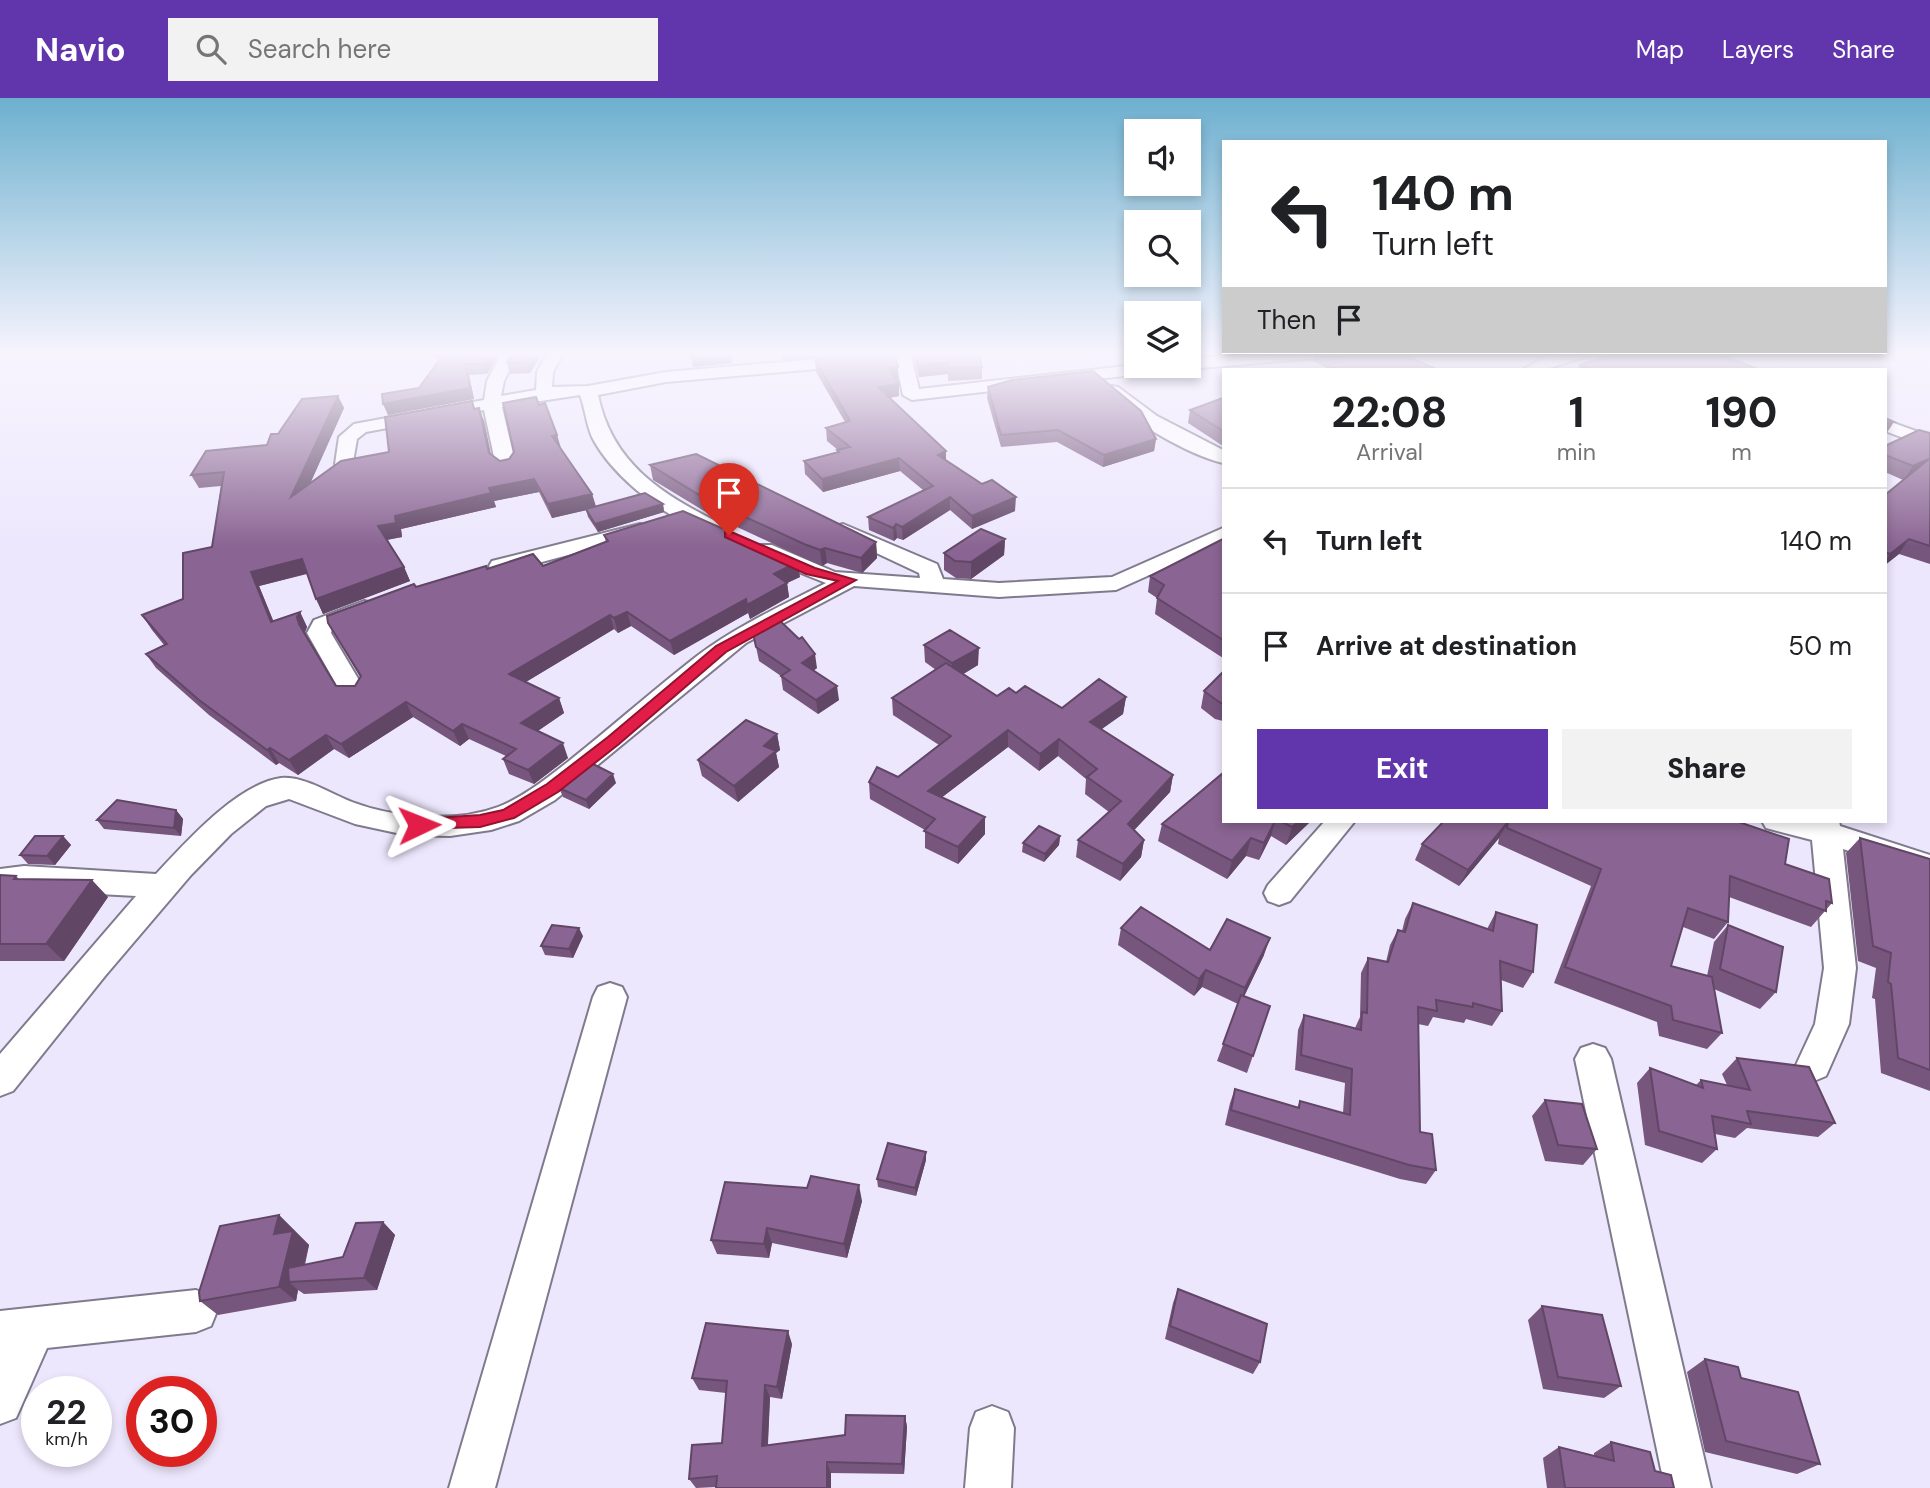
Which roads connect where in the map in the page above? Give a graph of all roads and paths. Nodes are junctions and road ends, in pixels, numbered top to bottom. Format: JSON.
{"nodes":[{"id":1,"x":424,"y":417,"type":"edge"},
{"id":2,"x":493,"y":417,"type":"edge"},
{"id":3,"x":593,"y":417,"type":"edge"},
{"id":4,"x":1148,"y":417,"type":"edge"},
{"id":5,"x":1887,"y":426,"type":"edge"},
{"id":6,"x":1930,"y":442,"type":"edge"},
{"id":7,"x":1222,"y":457,"type":"edge"},
{"id":8,"x":345,"y":464,"type":"edge"},
{"id":9,"x":506,"y":466,"type":"edge"},
{"id":10,"x":686,"y":515,"type":"junction"},
{"id":11,"x":821,"y":520,"type":"edge"},
{"id":12,"x":1222,"y":534,"type":"edge"},
{"id":13,"x":484,"y":571,"type":"edge"},
{"id":14,"x":849,"y":580,"type":"junction"},
{"id":15,"x":934,"y":586,"type":"junction"},
{"id":16,"x":388,"y":599,"type":"edge"},
{"id":17,"x":353,"y":692,"type":"edge"},
{"id":18,"x":1339,"y":823,"type":"edge"},
{"id":19,"x":1793,"y":823,"type":"edge"},
{"id":20,"x":1826,"y":827,"type":"edge"},
{"id":21,"x":1930,"y":866,"type":"edge"},
{"id":22,"x":0,"y":881,"type":"edge"},
{"id":23,"x":163,"y":886,"type":"junction"},
{"id":24,"x":1279,"y":893,"type":"dead end"},
{"id":25,"x":610,"y":997,"type":"dead end"},
{"id":26,"x":1593,"y":1059,"type":"dead end"},
{"id":27,"x":1814,"y":1065,"type":"dead end"},
{"id":28,"x":0,"y":1080,"type":"edge"},
{"id":29,"x":196,"y":1311,"type":"dead end"},
{"id":30,"x":17,"y":1330,"type":"edge"},
{"id":31,"x":0,"y":1402,"type":"edge"},
{"id":32,"x":992,"y":1428,"type":"dead end"},
{"id":33,"x":472,"y":1488,"type":"edge"},
{"id":34,"x":988,"y":1488,"type":"edge"},
{"id":35,"x":1688,"y":1488,"type":"edge"}],
"edges":[{"from":1,"to":8,"type":"street"},
{"from":2,"to":9,"type":"street"},
{"from":3,"to":10,"type":"street"},
{"from":4,"to":7,"type":"street"},
{"from":5,"to":6,"type":"street"},
{"from":10,"to":13,"type":"street"},
{"from":10,"to":14,"type":"street"},
{"from":11,"to":15,"type":"street"},
{"from":12,"to":15,"type":"street"},
{"from":14,"to":15,"type":"street"},
{"from":14,"to":23,"type":"street"},
{"from":16,"to":17,"type":"street"},
{"from":18,"to":24,"type":"street"},
{"from":19,"to":20,"type":"street"},
{"from":20,"to":21,"type":"street"},
{"from":20,"to":27,"type":"street"},
{"from":22,"to":23,"type":"street"},
{"from":23,"to":28,"type":"street"},
{"from":25,"to":33,"type":"street"},
{"from":26,"to":35,"type":"street"},
{"from":29,"to":30,"type":"street"},
{"from":30,"to":31,"type":"street"},
{"from":32,"to":34,"type":"street"}]}
